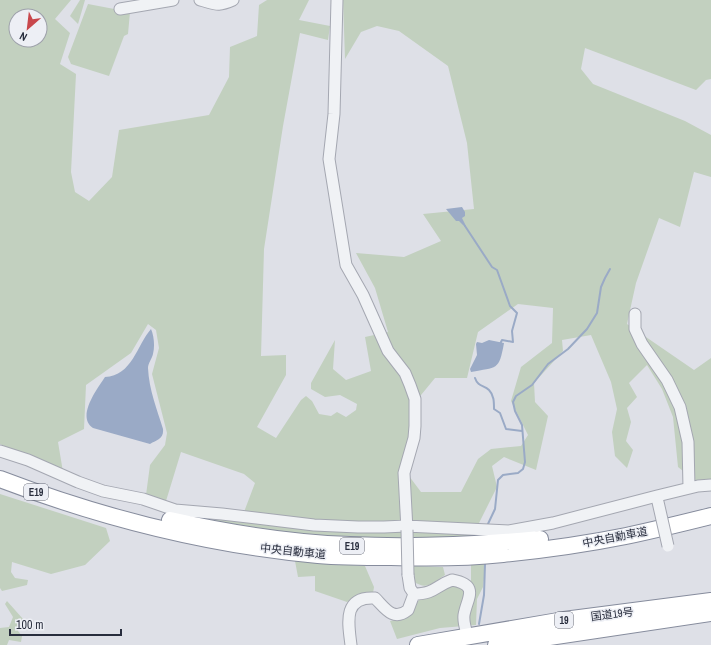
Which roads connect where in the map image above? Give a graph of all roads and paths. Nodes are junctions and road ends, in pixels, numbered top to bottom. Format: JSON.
{"nodes":[{"id":1,"x":173,"y":0,"type":"edge"},
{"id":2,"x":200,"y":0,"type":"edge"},
{"id":3,"x":233,"y":0,"type":"edge"},
{"id":4,"x":337,"y":0,"type":"edge"},
{"id":5,"x":120,"y":9,"type":"dead end"},
{"id":6,"x":635,"y":314,"type":"dead end"},
{"id":7,"x":0,"y":451,"type":"edge"},
{"id":8,"x":0,"y":468,"type":"edge"},
{"id":9,"x":0,"y":479,"type":"edge"},
{"id":10,"x":711,"y":485,"type":"edge"},
{"id":11,"x":0,"y":488,"type":"edge"},
{"id":12,"x":690,"y":488,"type":"junction"},
{"id":13,"x":658,"y":499,"type":"junction"},
{"id":14,"x":72,"y":505,"type":"junction"},
{"id":15,"x":711,"y":506,"type":"edge"},
{"id":16,"x":711,"y":516,"type":"edge"},
{"id":17,"x":407,"y":528,"type":"junction"},
{"id":18,"x":668,"y":546,"type":"dead end"},
{"id":19,"x":414,"y":594,"type":"junction"},
{"id":20,"x":711,"y":601,"type":"edge"},
{"id":21,"x":711,"y":613,"type":"edge"},
{"id":22,"x":468,"y":637,"type":"junction"},
{"id":23,"x":351,"y":645,"type":"edge"},
{"id":24,"x":418,"y":645,"type":"edge"},
{"id":25,"x":496,"y":645,"type":"edge"}],
"edges":[{"from":1,"to":5,"type":"street"},
{"from":2,"to":3,"type":"street"},
{"from":4,"to":17,"type":"street"},
{"from":6,"to":12,"type":"street"},
{"from":7,"to":17,"type":"street"},
{"from":8,"to":15,"type":"highway","name":"中央自動車道","number":"E19"},
{"from":9,"to":14,"type":"highway","name":"中央自動車道","number":"E19"},
{"from":10,"to":12,"type":"street"},
{"from":11,"to":14,"type":"highway"},
{"from":12,"to":13,"type":"street"},
{"from":13,"to":17,"type":"street"},
{"from":13,"to":18,"type":"street","bridge":true},
{"from":14,"to":16,"type":"highway","name":"中央自動車道","number":"E19"},
{"from":17,"to":19,"type":"street","bridge":true},
{"from":19,"to":22,"type":"street"},
{"from":19,"to":23,"type":"street"},
{"from":20,"to":22,"type":"highway","name":"国道19号","number":"19"},
{"from":21,"to":25,"type":"highway","name":"国道19号","number":"19"},
{"from":22,"to":24,"type":"highway","name":"国道19号","number":"19"}]}
